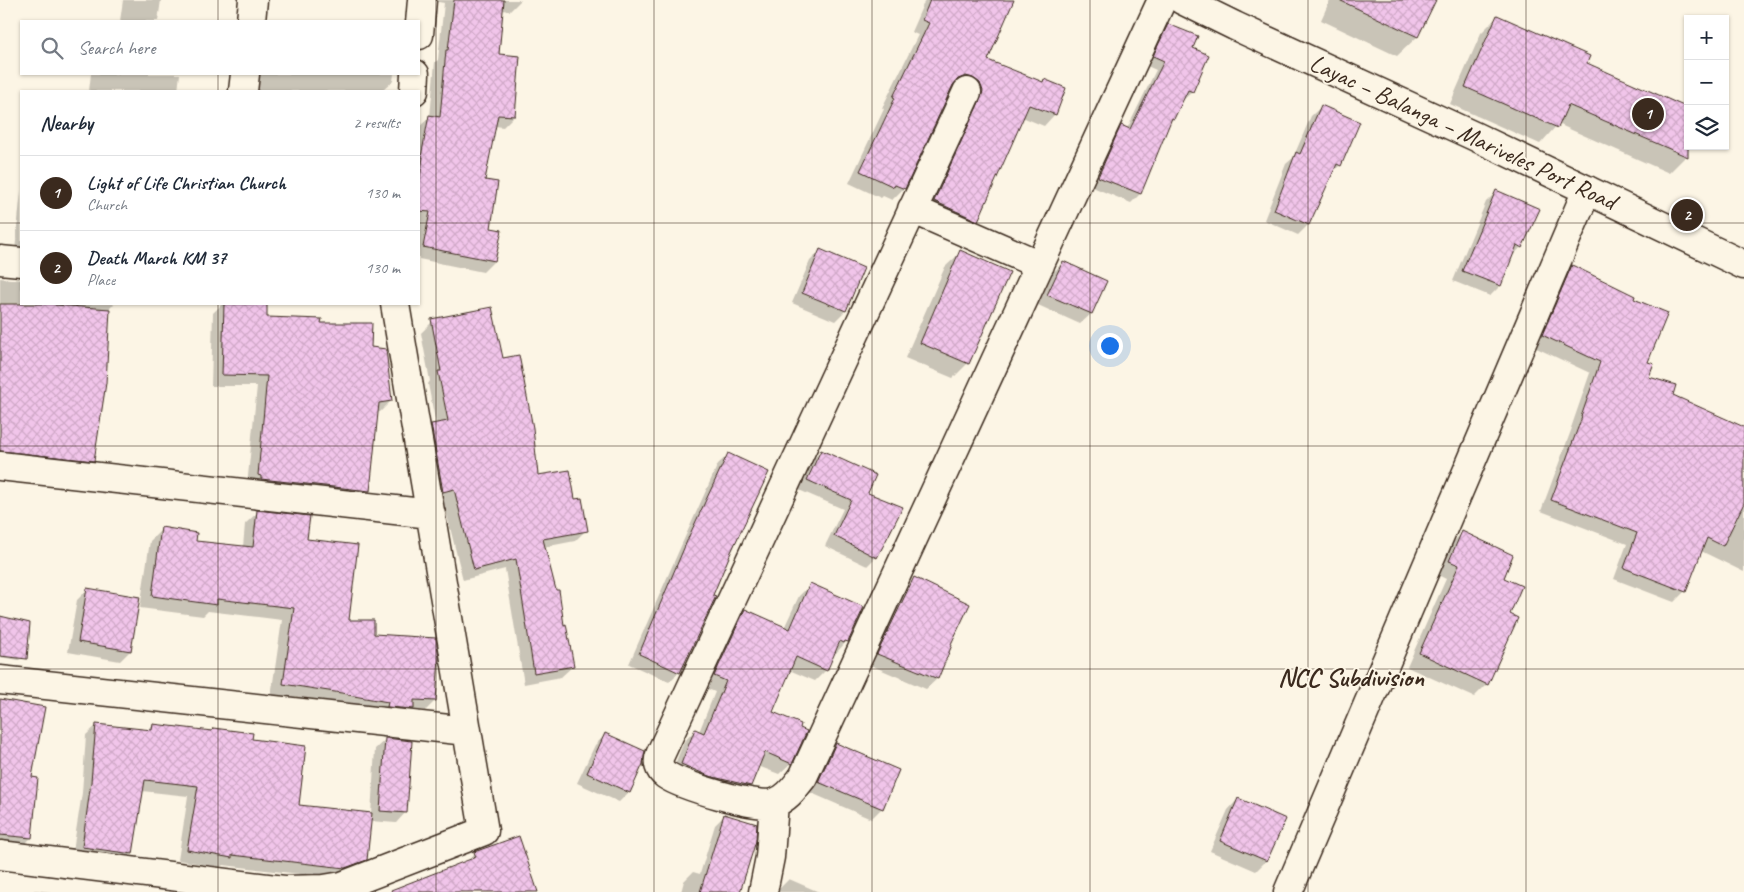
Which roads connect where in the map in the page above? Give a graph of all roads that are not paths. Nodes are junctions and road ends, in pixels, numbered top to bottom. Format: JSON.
{"nodes":[{"id":1,"x":254,"y":0,"type":"edge"},
{"id":2,"x":422,"y":0,"type":"edge"},
{"id":3,"x":1162,"y":0,"type":"edge"},
{"id":4,"x":1182,"y":0,"type":"edge"},
{"id":5,"x":251,"y":20,"type":"edge"},
{"id":6,"x":420,"y":23,"type":"edge"},
{"id":7,"x":245,"y":75,"type":"edge"},
{"id":8,"x":415,"y":75,"type":"edge"},
{"id":9,"x":244,"y":90,"type":"edge"},
{"id":10,"x":414,"y":90,"type":"edge"},
{"id":11,"x":967,"y":92,"type":"dead end"},
{"id":12,"x":1587,"y":190,"type":"junction"},
{"id":13,"x":912,"y":209,"type":"junction"},
{"id":14,"x":0,"y":260,"type":"edge"},
{"id":15,"x":20,"y":262,"type":"edge"},
{"id":16,"x":1744,"y":264,"type":"edge"},
{"id":17,"x":1040,"y":265,"type":"junction"},
{"id":18,"x":395,"y":305,"type":"edge"},
{"id":19,"x":0,"y":466,"type":"edge"},
{"id":20,"x":431,"y":514,"type":"junction"},
{"id":21,"x":0,"y":680,"type":"edge"},
{"id":22,"x":467,"y":731,"type":"junction"},
{"id":23,"x":774,"y":803,"type":"junction"},
{"id":24,"x":0,"y":855,"type":"edge"},
{"id":25,"x":763,"y":892,"type":"edge"},
{"id":26,"x":1288,"y":892,"type":"edge"}],
"edges":[{"from":1,"to":5,"type":"street"},
{"from":2,"to":6,"type":"street"},
{"from":3,"to":17,"type":"street"},
{"from":4,"to":12,"type":"street","name":"Layac – Balanga – Mariveles Port Road"},
{"from":7,"to":9,"type":"street"},
{"from":8,"to":10,"type":"street"},
{"from":11,"to":13,"type":"street"},
{"from":12,"to":16,"type":"street","name":"Layac – Balanga – Mariveles Port Road"},
{"from":12,"to":26,"type":"street"},
{"from":13,"to":17,"type":"street"},
{"from":13,"to":23,"type":"street"},
{"from":14,"to":15,"type":"street"},
{"from":17,"to":23,"type":"street"},
{"from":18,"to":20,"type":"street"},
{"from":19,"to":20,"type":"street"},
{"from":20,"to":22,"type":"street"},
{"from":21,"to":22,"type":"street"},
{"from":22,"to":24,"type":"street"},
{"from":23,"to":25,"type":"street"}]}
